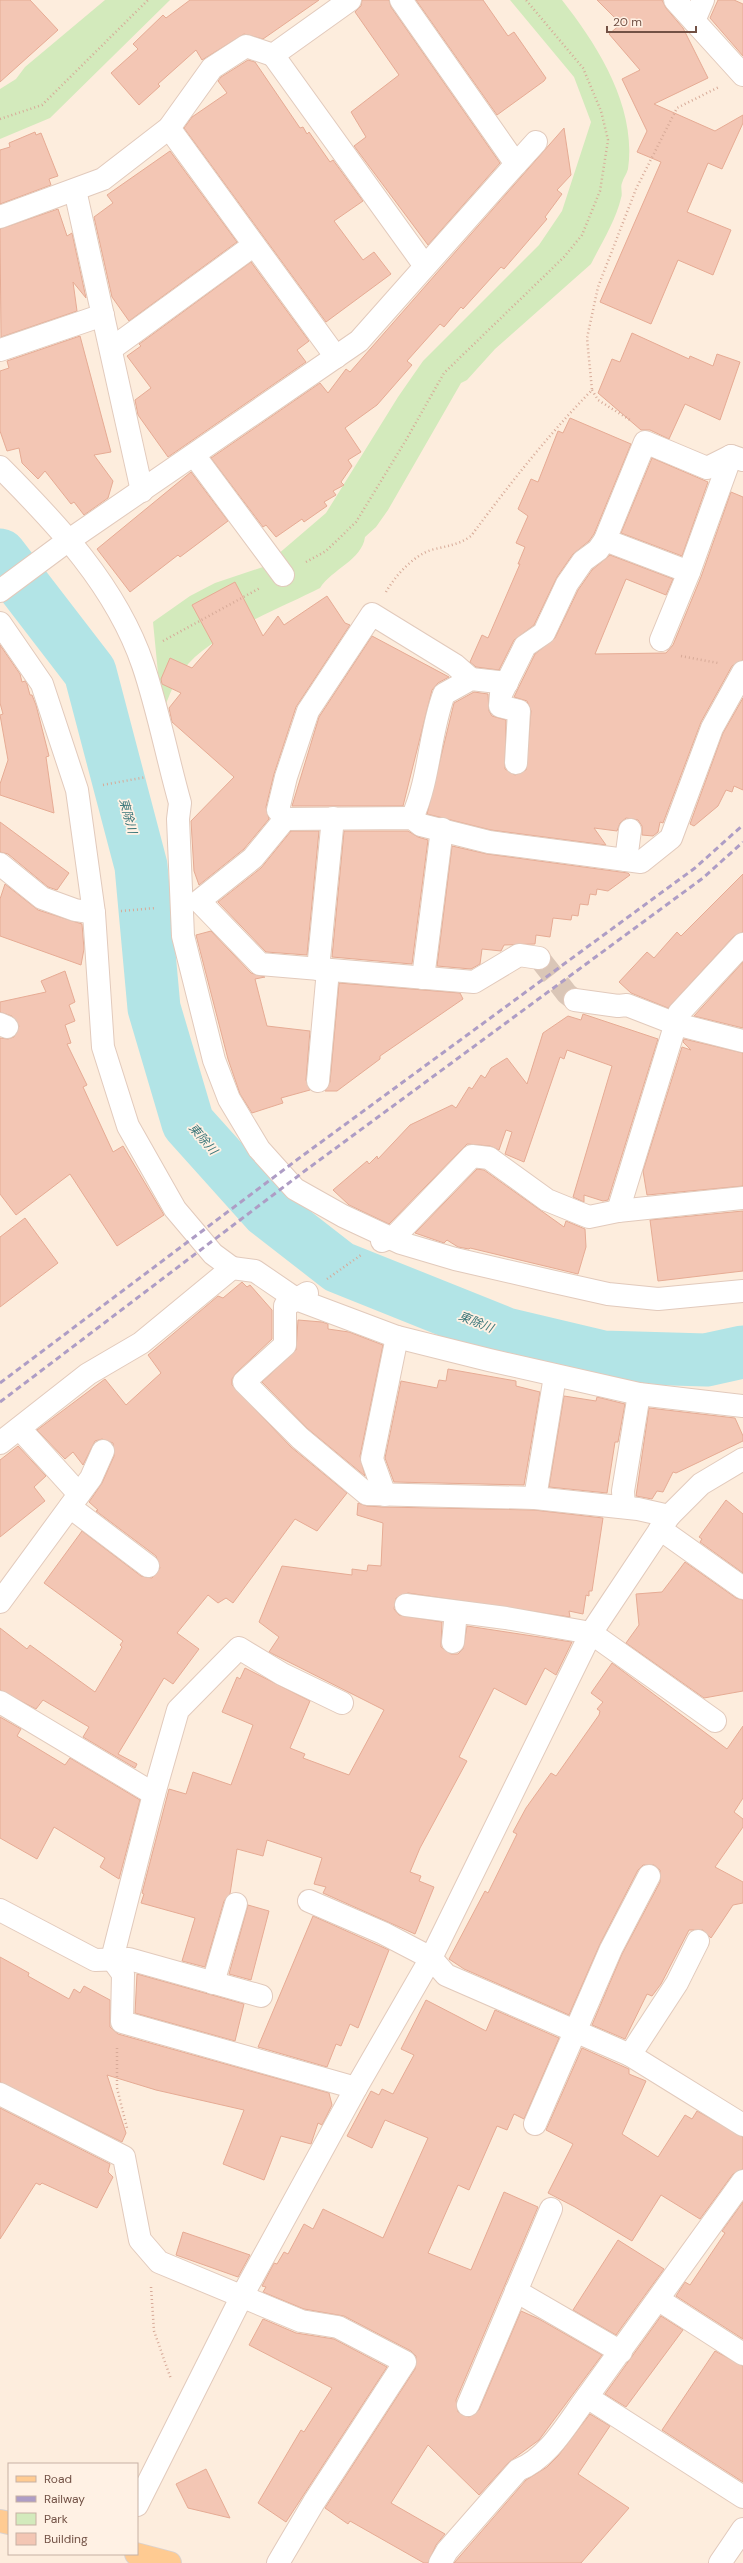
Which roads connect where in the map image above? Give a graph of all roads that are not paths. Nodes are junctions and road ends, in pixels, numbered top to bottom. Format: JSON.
{"nodes":[{"id":1,"x":350,"y":0,"type":"edge"},
{"id":2,"x":401,"y":0,"type":"edge"},
{"id":3,"x":675,"y":0,"type":"edge"},
{"id":4,"x":703,"y":0,"type":"edge"},
{"id":5,"x":694,"y":21,"type":"junction"},
{"id":6,"x":273,"y":55,"type":"junction"},
{"id":7,"x":743,"y":75,"type":"edge"},
{"id":8,"x":168,"y":128,"type":"junction"},
{"id":9,"x":536,"y":142,"type":"dead end"},
{"id":10,"x":516,"y":164,"type":"junction"},
{"id":11,"x":75,"y":190,"type":"junction"},
{"id":12,"x":0,"y":217,"type":"edge"},
{"id":13,"x":254,"y":245,"type":"junction"},
{"id":14,"x":425,"y":266,"type":"junction"},
{"id":15,"x":103,"y":315,"type":"junction"},
{"id":16,"x":111,"y":349,"type":"junction"},
{"id":17,"x":0,"y":350,"type":"edge"},
{"id":18,"x":336,"y":357,"type":"junction"},
{"id":19,"x":194,"y":455,"type":"junction"},
{"id":20,"x":737,"y":458,"type":"edge"},
{"id":21,"x":0,"y":466,"type":"edge"},
{"id":22,"x":142,"y":491,"type":"junction"},
{"id":23,"x":63,"y":537,"type":"junction"},
{"id":24,"x":605,"y":540,"type":"junction"},
{"id":25,"x":689,"y":572,"type":"junction"},
{"id":26,"x":283,"y":575,"type":"road end"},
{"id":27,"x":0,"y":591,"type":"edge"},
{"id":28,"x":0,"y":623,"type":"edge"},
{"id":29,"x":661,"y":640,"type":"road end"},
{"id":30,"x":743,"y":672,"type":"edge"},
{"id":31,"x":471,"y":679,"type":"junction"},
{"id":32,"x":506,"y":683,"type":"junction"},
{"id":33,"x":516,"y":763,"type":"dead end"},
{"id":34,"x":333,"y":818,"type":"junction"},
{"id":35,"x":412,"y":818,"type":"junction"},
{"id":36,"x":285,"y":819,"type":"junction"},
{"id":37,"x":442,"y":829,"type":"junction"},
{"id":38,"x":630,"y":830,"type":"dead end"},
{"id":39,"x":626,"y":860,"type":"junction"},
{"id":40,"x":0,"y":864,"type":"edge"},
{"id":41,"x":188,"y":908,"type":"junction"},
{"id":42,"x":94,"y":913,"type":"junction"},
{"id":43,"x":743,"y":944,"type":"edge"},
{"id":44,"x":539,"y":958,"type":"tunnel mouth"},
{"id":45,"x":323,"y":969,"type":"junction"},
{"id":46,"x":422,"y":978,"type":"junction"},
{"id":47,"x":575,"y":1000,"type":"tunnel mouth"},
{"id":48,"x":676,"y":1024,"type":"junction"},
{"id":49,"x":743,"y":1041,"type":"edge"},
{"id":50,"x":318,"y":1081,"type":"dead end"},
{"id":51,"x":743,"y":1198,"type":"edge"},
{"id":52,"x":618,"y":1212,"type":"junction"},
{"id":53,"x":385,"y":1240,"type":"junction"},
{"id":54,"x":232,"y":1268,"type":"junction"},
{"id":55,"x":743,"y":1291,"type":"edge"},
{"id":56,"x":302,"y":1296,"type":"junction"},
{"id":57,"x":397,"y":1337,"type":"junction"},
{"id":58,"x":554,"y":1376,"type":"junction"},
{"id":59,"x":639,"y":1394,"type":"junction"},
{"id":60,"x":743,"y":1406,"type":"edge"},
{"id":61,"x":20,"y":1429,"type":"junction"},
{"id":62,"x":0,"y":1443,"type":"edge"},
{"id":63,"x":103,"y":1451,"type":"dead end"},
{"id":64,"x":743,"y":1459,"type":"edge"},
{"id":65,"x":385,"y":1495,"type":"junction"},
{"id":66,"x":535,"y":1498,"type":"junction"},
{"id":67,"x":75,"y":1500,"type":"junction"},
{"id":68,"x":624,"y":1508,"type":"junction"},
{"id":69,"x":664,"y":1522,"type":"junction"},
{"id":70,"x":148,"y":1566,"type":"dead end"},
{"id":71,"x":743,"y":1588,"type":"edge"},
{"id":72,"x":0,"y":1602,"type":"edge"},
{"id":73,"x":406,"y":1605,"type":"dead end"},
{"id":74,"x":456,"y":1612,"type":"junction"},
{"id":75,"x":591,"y":1633,"type":"junction"},
{"id":76,"x":453,"y":1642,"type":"dead end"},
{"id":77,"x":0,"y":1702,"type":"edge"},
{"id":78,"x":342,"y":1703,"type":"dead end"},
{"id":79,"x":715,"y":1721,"type":"dead end"},
{"id":80,"x":154,"y":1794,"type":"junction"},
{"id":81,"x":649,"y":1876,"type":"dead end"},
{"id":82,"x":309,"y":1901,"type":"dead end"},
{"id":83,"x":236,"y":1904,"type":"dead end"},
{"id":84,"x":0,"y":1910,"type":"edge"},
{"id":85,"x":698,"y":1941,"type":"dead end"},
{"id":86,"x":431,"y":1958,"type":"junction"},
{"id":87,"x":112,"y":1959,"type":"junction"},
{"id":88,"x":213,"y":1983,"type":"junction"},
{"id":89,"x":261,"y":1996,"type":"dead end"},
{"id":90,"x":576,"y":2032,"type":"junction"},
{"id":91,"x":630,"y":2055,"type":"junction"},
{"id":92,"x":356,"y":2088,"type":"junction"},
{"id":93,"x":0,"y":2094,"type":"edge"},
{"id":94,"x":535,"y":2124,"type":"dead end"},
{"id":95,"x":743,"y":2125,"type":"edge"},
{"id":96,"x":743,"y":2181,"type":"edge"},
{"id":97,"x":551,"y":2209,"type":"dead end"},
{"id":98,"x":516,"y":2291,"type":"junction"},
{"id":99,"x":242,"y":2296,"type":"junction"},
{"id":100,"x":659,"y":2300,"type":"junction"},
{"id":101,"x":620,"y":2352,"type":"junction"},
{"id":102,"x":743,"y":2354,"type":"edge"},
{"id":103,"x":587,"y":2397,"type":"junction"},
{"id":104,"x":468,"y":2405,"type":"dead end"},
{"id":105,"x":743,"y":2497,"type":"edge"},
{"id":106,"x":138,"y":2503,"type":"edge"},
{"id":107,"x":743,"y":2529,"type":"edge"},
{"id":108,"x":138,"y":2555,"type":"edge"},
{"id":109,"x":170,"y":2563,"type":"edge"},
{"id":110,"x":278,"y":2563,"type":"edge"},
{"id":111,"x":440,"y":2563,"type":"edge"},
{"id":112,"x":720,"y":2563,"type":"edge"}],
"edges":[{"from":1,"to":6,"type":"street"},
{"from":2,"to":10,"type":"street"},
{"from":3,"to":5,"type":"street"},
{"from":4,"to":5,"type":"street"},
{"from":5,"to":7,"type":"street"},
{"from":6,"to":8,"type":"street"},
{"from":6,"to":14,"type":"street"},
{"from":8,"to":11,"type":"street"},
{"from":8,"to":13,"type":"street"},
{"from":9,"to":10,"type":"street"},
{"from":10,"to":14,"type":"street"},
{"from":11,"to":12,"type":"street"},
{"from":11,"to":15,"type":"street"},
{"from":13,"to":16,"type":"street"},
{"from":13,"to":18,"type":"street"},
{"from":14,"to":18,"type":"street"},
{"from":15,"to":16,"type":"street"},
{"from":15,"to":17,"type":"street"},
{"from":16,"to":22,"type":"street"},
{"from":18,"to":19,"type":"street"},
{"from":19,"to":22,"type":"street"},
{"from":19,"to":26,"type":"street"},
{"from":20,"to":24,"type":"street"},
{"from":20,"to":25,"type":"street"},
{"from":21,"to":23,"type":"street"},
{"from":22,"to":23,"type":"street"},
{"from":23,"to":27,"type":"street"},
{"from":23,"to":41,"type":"street"},
{"from":24,"to":25,"type":"street"},
{"from":24,"to":32,"type":"street"},
{"from":25,"to":29,"type":"street"},
{"from":28,"to":42,"type":"street"},
{"from":30,"to":39,"type":"street"},
{"from":31,"to":32,"type":"street"},
{"from":31,"to":35,"type":"street"},
{"from":31,"to":36,"type":"street"},
{"from":32,"to":33,"type":"street"},
{"from":34,"to":35,"type":"street"},
{"from":34,"to":36,"type":"street"},
{"from":34,"to":45,"type":"street"},
{"from":35,"to":37,"type":"street"},
{"from":36,"to":41,"type":"street"},
{"from":37,"to":39,"type":"street"},
{"from":37,"to":46,"type":"street"},
{"from":38,"to":39,"type":"street"},
{"from":40,"to":42,"type":"street"},
{"from":41,"to":45,"type":"street"},
{"from":41,"to":53,"type":"street"},
{"from":42,"to":54,"type":"street"},
{"from":43,"to":48,"type":"street"},
{"from":44,"to":46,"type":"street"},
{"from":45,"to":46,"type":"street"},
{"from":45,"to":50,"type":"street"},
{"from":47,"to":48,"type":"street"},
{"from":48,"to":49,"type":"street"},
{"from":48,"to":52,"type":"street"},
{"from":51,"to":52,"type":"street"},
{"from":52,"to":53,"type":"street"},
{"from":53,"to":55,"type":"street"},
{"from":54,"to":56,"type":"street"},
{"from":54,"to":61,"type":"street"},
{"from":56,"to":57,"type":"street"},
{"from":56,"to":65,"type":"street"},
{"from":57,"to":58,"type":"street"},
{"from":57,"to":65,"type":"street"},
{"from":58,"to":59,"type":"street"},
{"from":58,"to":66,"type":"street"},
{"from":59,"to":60,"type":"street"},
{"from":59,"to":68,"type":"street"},
{"from":61,"to":62,"type":"street"},
{"from":61,"to":67,"type":"street"},
{"from":63,"to":67,"type":"street"},
{"from":64,"to":69,"type":"street"},
{"from":65,"to":66,"type":"street"},
{"from":66,"to":68,"type":"street"},
{"from":67,"to":70,"type":"street"},
{"from":67,"to":72,"type":"street"},
{"from":68,"to":69,"type":"street"},
{"from":69,"to":71,"type":"street"},
{"from":69,"to":75,"type":"street"},
{"from":73,"to":74,"type":"street"},
{"from":74,"to":75,"type":"street"},
{"from":74,"to":76,"type":"street"},
{"from":75,"to":79,"type":"street"},
{"from":75,"to":86,"type":"street"},
{"from":77,"to":80,"type":"street"},
{"from":78,"to":80,"type":"street"},
{"from":80,"to":87,"type":"street"},
{"from":81,"to":90,"type":"street"},
{"from":82,"to":86,"type":"street"},
{"from":83,"to":88,"type":"street"},
{"from":84,"to":87,"type":"street"},
{"from":85,"to":91,"type":"street"},
{"from":86,"to":90,"type":"street"},
{"from":86,"to":92,"type":"street"},
{"from":87,"to":88,"type":"street"},
{"from":87,"to":92,"type":"street"},
{"from":88,"to":89,"type":"street"},
{"from":90,"to":91,"type":"street"},
{"from":90,"to":94,"type":"street"},
{"from":91,"to":95,"type":"street"},
{"from":92,"to":99,"type":"street"},
{"from":93,"to":99,"type":"street"},
{"from":96,"to":100,"type":"street"},
{"from":97,"to":98,"type":"street"},
{"from":98,"to":101,"type":"street"},
{"from":98,"to":104,"type":"street"},
{"from":99,"to":106,"type":"street"},
{"from":99,"to":110,"type":"street"},
{"from":100,"to":101,"type":"street"},
{"from":100,"to":102,"type":"street"},
{"from":101,"to":103,"type":"street"},
{"from":103,"to":105,"type":"street"},
{"from":103,"to":111,"type":"street"},
{"from":107,"to":112,"type":"street"},
{"from":108,"to":109,"type":"main road"}]}
